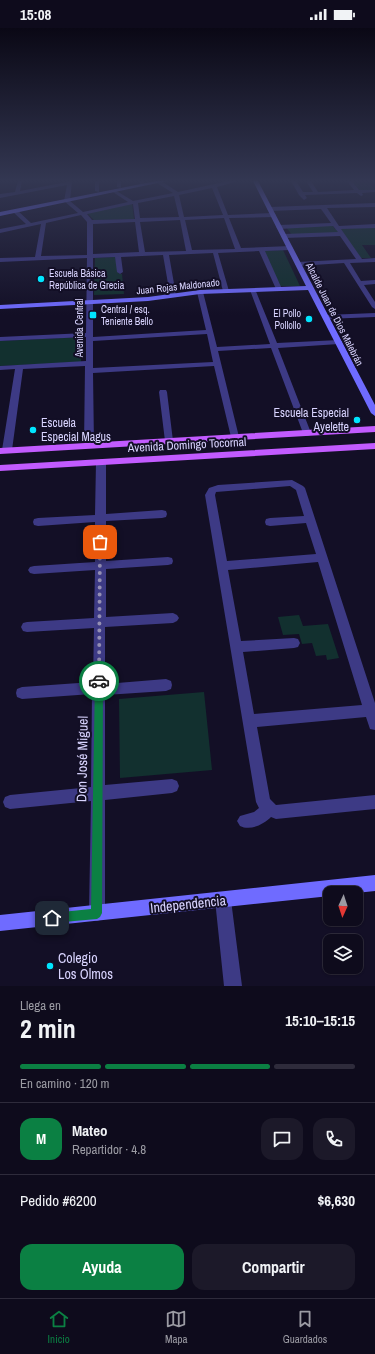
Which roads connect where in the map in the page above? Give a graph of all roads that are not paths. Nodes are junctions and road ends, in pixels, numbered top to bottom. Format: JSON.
{"nodes":[{"id":1,"x":21,"y":226,"type":"edge"},
{"id":2,"x":43,"y":226,"type":"edge"},
{"id":3,"x":90,"y":226,"type":"edge"},
{"id":4,"x":138,"y":226,"type":"edge"},
{"id":5,"x":184,"y":226,"type":"edge"},
{"id":6,"x":229,"y":226,"type":"edge"},
{"id":7,"x":336,"y":226,"type":"junction"},
{"id":8,"x":375,"y":226,"type":"edge"},
{"id":9,"x":279,"y":227,"type":"joint"},
{"id":10,"x":0,"y":230,"type":"edge"},
{"id":11,"x":341,"y":234,"type":"junction"},
{"id":12,"x":284,"y":236,"type":"junction"},
{"id":13,"x":290,"y":248,"type":"junction"},
{"id":14,"x":239,"y":250,"type":"junction"},
{"id":15,"x":262,"y":250,"type":"junction"},
{"id":16,"x":215,"y":252,"type":"junction"},
{"id":17,"x":190,"y":253,"type":"junction"},
{"id":18,"x":142,"y":254,"type":"junction"},
{"id":19,"x":166,"y":254,"type":"junction"},
{"id":20,"x":118,"y":256,"type":"junction"},
{"id":21,"x":90,"y":257,"type":"junction"},
{"id":22,"x":38,"y":259,"type":"junction"},
{"id":23,"x":0,"y":260,"type":"edge"},
{"id":24,"x":375,"y":260,"type":"edge"},
{"id":25,"x":360,"y":261,"type":"junction"},
{"id":26,"x":346,"y":262,"type":"junction"},
{"id":27,"x":298,"y":264,"type":"junction"},
{"id":28,"x":120,"y":272,"type":"dead end"},
{"id":29,"x":375,"y":282,"type":"edge"},
{"id":30,"x":360,"y":283,"type":"junction"},
{"id":31,"x":310,"y":288,"type":"junction"},
{"id":32,"x":279,"y":289,"type":"junction"},
{"id":33,"x":253,"y":290,"type":"junction"},
{"id":34,"x":226,"y":291,"type":"junction"},
{"id":35,"x":200,"y":292,"type":"junction"},
{"id":36,"x":174,"y":295,"type":"junction"},
{"id":37,"x":89,"y":302,"type":"junction"},
{"id":38,"x":0,"y":307,"type":"edge"},
{"id":39,"x":375,"y":307,"type":"edge"},
{"id":40,"x":375,"y":315,"type":"edge"},
{"id":41,"x":326,"y":317,"type":"junction"},
{"id":42,"x":210,"y":332,"type":"junction"},
{"id":43,"x":89,"y":337,"type":"junction"},
{"id":44,"x":0,"y":339,"type":"edge"},
{"id":45,"x":339,"y":342,"type":"junction"},
{"id":46,"x":274,"y":346,"type":"junction"},
{"id":47,"x":214,"y":349,"type":"junction"},
{"id":48,"x":217,"y":364,"type":"junction"},
{"id":49,"x":19,"y":367,"type":"junction"},
{"id":50,"x":89,"y":367,"type":"junction"},
{"id":51,"x":0,"y":368,"type":"edge"},
{"id":52,"x":163,"y":392,"type":"dead end"},
{"id":53,"x":375,"y":413,"type":"edge"},
{"id":54,"x":375,"y":429,"type":"edge"},
{"id":55,"x":307,"y":433,"type":"junction"},
{"id":56,"x":235,"y":437,"type":"junction"},
{"id":57,"x":169,"y":441,"type":"junction"},
{"id":58,"x":89,"y":446,"type":"junction"},
{"id":59,"x":375,"y":446,"type":"edge"},
{"id":60,"x":24,"y":449,"type":"junction"},
{"id":61,"x":3,"y":450,"type":"edge"},
{"id":62,"x":169,"y":458,"type":"junction"},
{"id":63,"x":101,"y":462,"type":"junction"},
{"id":64,"x":20,"y":466,"type":"junction"},
{"id":65,"x":0,"y":468,"type":"edge"},
{"id":66,"x":162,"y":514,"type":"dead end"},
{"id":67,"x":101,"y":518,"type":"junction"},
{"id":68,"x":310,"y":519,"type":"junction"},
{"id":69,"x":38,"y":522,"type":"dead end"},
{"id":70,"x":270,"y":522,"type":"dead end"},
{"id":71,"x":322,"y":558,"type":"junction"},
{"id":72,"x":168,"y":561,"type":"dead end"},
{"id":73,"x":100,"y":566,"type":"junction"},
{"id":74,"x":222,"y":566,"type":"junction"},
{"id":75,"x":34,"y":570,"type":"dead end"},
{"id":76,"x":173,"y":618,"type":"dead end"},
{"id":77,"x":100,"y":623,"type":"junction"},
{"id":78,"x":27,"y":627,"type":"dead end"},
{"id":79,"x":294,"y":643,"type":"dead end"},
{"id":80,"x":236,"y":648,"type":"junction"},
{"id":81,"x":166,"y":685,"type":"dead end"},
{"id":82,"x":99,"y":689,"type":"junction"},
{"id":83,"x":22,"y":694,"type":"dead end"},
{"id":84,"x":371,"y":710,"type":"junction"},
{"id":85,"x":249,"y":721,"type":"junction"},
{"id":86,"x":375,"y":724,"type":"edge"},
{"id":87,"x":172,"y":786,"type":"dead end"},
{"id":88,"x":98,"y":794,"type":"junction"},
{"id":89,"x":10,"y":802,"type":"dead end"},
{"id":90,"x":375,"y":802,"type":"edge"},
{"id":91,"x":268,"y":809,"type":"junction"},
{"id":92,"x":245,"y":821,"type":"dead end"},
{"id":93,"x":375,"y":883,"type":"edge"},
{"id":94,"x":223,"y":900,"type":"junction"},
{"id":95,"x":97,"y":913,"type":"junction"},
{"id":96,"x":0,"y":923,"type":"edge"},
{"id":97,"x":233,"y":986,"type":"edge"}],
"edges":[{"from":1,"to":10,"type":"street"},
{"from":2,"to":22,"type":"street"},
{"from":3,"to":21,"type":"street","name":"Avenida Central"},
{"from":4,"to":18,"type":"street"},
{"from":5,"to":17,"type":"street"},
{"from":6,"to":14,"type":"street"},
{"from":7,"to":8,"type":"street"},
{"from":7,"to":9,"type":"street"},
{"from":7,"to":11,"type":"street"},
{"from":9,"to":12,"type":"street","name":"Alcalde Juan de Dios Malebrán"},
{"from":11,"to":12,"type":"street"},
{"from":11,"to":25,"type":"street"},
{"from":12,"to":13,"type":"street","name":"Alcalde Juan de Dios Malebrán"},
{"from":13,"to":15,"type":"street"},
{"from":13,"to":27,"type":"street","name":"Alcalde Juan de Dios Malebrán"},
{"from":14,"to":15,"type":"street"},
{"from":14,"to":16,"type":"street"},
{"from":15,"to":32,"type":"street"},
{"from":16,"to":17,"type":"street"},
{"from":16,"to":34,"type":"street"},
{"from":17,"to":19,"type":"street"},
{"from":18,"to":19,"type":"street"},
{"from":18,"to":20,"type":"street"},
{"from":19,"to":36,"type":"street"},
{"from":20,"to":21,"type":"street"},
{"from":20,"to":28,"type":"street"},
{"from":21,"to":22,"type":"street"},
{"from":21,"to":37,"type":"street","name":"Avenida Central"},
{"from":22,"to":23,"type":"street"},
{"from":24,"to":25,"type":"street"},
{"from":25,"to":26,"type":"street"},
{"from":26,"to":27,"type":"street"},
{"from":26,"to":30,"type":"street"},
{"from":27,"to":31,"type":"street","name":"Alcalde Juan de Dios Malebrán"},
{"from":29,"to":30,"type":"street"},
{"from":30,"to":39,"type":"street"},
{"from":31,"to":32,"type":"street","name":"Juan Rojas Maldonado"},
{"from":31,"to":41,"type":"street","name":"Alcalde Juan de Dios Malebrán"},
{"from":32,"to":33,"type":"street","name":"Juan Rojas Maldonado"},
{"from":33,"to":34,"type":"street","name":"Juan Rojas Maldonado"},
{"from":33,"to":46,"type":"street"},
{"from":34,"to":35,"type":"street","name":"Juan Rojas Maldonado"},
{"from":35,"to":36,"type":"street","name":"Juan Rojas Maldonado"},
{"from":35,"to":42,"type":"street"},
{"from":36,"to":37,"type":"street","name":"Juan Rojas Maldonado"},
{"from":37,"to":38,"type":"street","name":"Juan Rojas Maldonado"},
{"from":37,"to":43,"type":"street","name":"Avenida Central"},
{"from":40,"to":41,"type":"street"},
{"from":41,"to":45,"type":"street","name":"Alcalde Juan de Dios Malebrán"},
{"from":42,"to":43,"type":"street"},
{"from":42,"to":47,"type":"street"},
{"from":43,"to":44,"type":"street"},
{"from":43,"to":50,"type":"street","name":"Avenida Central"},
{"from":45,"to":46,"type":"street"},
{"from":45,"to":53,"type":"street","name":"Alcalde Juan de Dios Malebrán"},
{"from":46,"to":47,"type":"street"},
{"from":46,"to":55,"type":"street"},
{"from":47,"to":48,"type":"street"},
{"from":48,"to":50,"type":"street"},
{"from":48,"to":56,"type":"street"},
{"from":49,"to":50,"type":"street"},
{"from":49,"to":51,"type":"street"},
{"from":49,"to":61,"type":"street"},
{"from":50,"to":58,"type":"street","name":"Avenida Central"},
{"from":52,"to":57,"type":"street"},
{"from":54,"to":55,"type":"main road","name":"Avenida Domingo Tocornal"},
{"from":55,"to":56,"type":"main road","name":"Avenida Domingo Tocornal"},
{"from":56,"to":57,"type":"main road","name":"Avenida Domingo Tocornal"},
{"from":57,"to":58,"type":"main road","name":"Avenida Domingo Tocornal"},
{"from":57,"to":62,"type":"main road"},
{"from":58,"to":60,"type":"main road","name":"Avenida Domingo Tocornal"},
{"from":59,"to":62,"type":"main road","name":"Avenida Domingo Tocornal"},
{"from":60,"to":61,"type":"main road","name":"Avenida Domingo Tocornal"},
{"from":60,"to":64,"type":"main road"},
{"from":62,"to":63,"type":"main road","name":"Avenida Domingo Tocornal"},
{"from":63,"to":64,"type":"main road","name":"Avenida Domingo Tocornal"},
{"from":63,"to":67,"type":"street","name":"Don José Miguel"},
{"from":64,"to":65,"type":"main road","name":"Avenida Domingo Tocornal"},
{"from":66,"to":67,"type":"street"},
{"from":67,"to":69,"type":"street"},
{"from":67,"to":73,"type":"street","name":"Don José Miguel"},
{"from":68,"to":70,"type":"street"},
{"from":68,"to":71,"type":"street"},
{"from":68,"to":74,"type":"street"},
{"from":71,"to":74,"type":"street"},
{"from":71,"to":84,"type":"street"},
{"from":72,"to":73,"type":"street"},
{"from":73,"to":75,"type":"street"},
{"from":73,"to":77,"type":"street","name":"Don José Miguel"},
{"from":74,"to":80,"type":"street"},
{"from":76,"to":77,"type":"street"},
{"from":77,"to":78,"type":"street"},
{"from":77,"to":82,"type":"street","name":"Don José Miguel"},
{"from":79,"to":80,"type":"street"},
{"from":80,"to":85,"type":"street"},
{"from":81,"to":82,"type":"street"},
{"from":82,"to":83,"type":"street"},
{"from":82,"to":88,"type":"street","name":"Don José Miguel"},
{"from":84,"to":85,"type":"street"},
{"from":84,"to":86,"type":"street"},
{"from":85,"to":91,"type":"street"},
{"from":87,"to":88,"type":"street"},
{"from":88,"to":89,"type":"street"},
{"from":88,"to":95,"type":"street","name":"Don José Miguel"},
{"from":90,"to":91,"type":"street"},
{"from":91,"to":92,"type":"street"},
{"from":93,"to":94,"type":"street","name":"Independencia"},
{"from":94,"to":95,"type":"street","name":"Independencia"},
{"from":94,"to":97,"type":"street"},
{"from":95,"to":96,"type":"street","name":"Independencia"}]}
